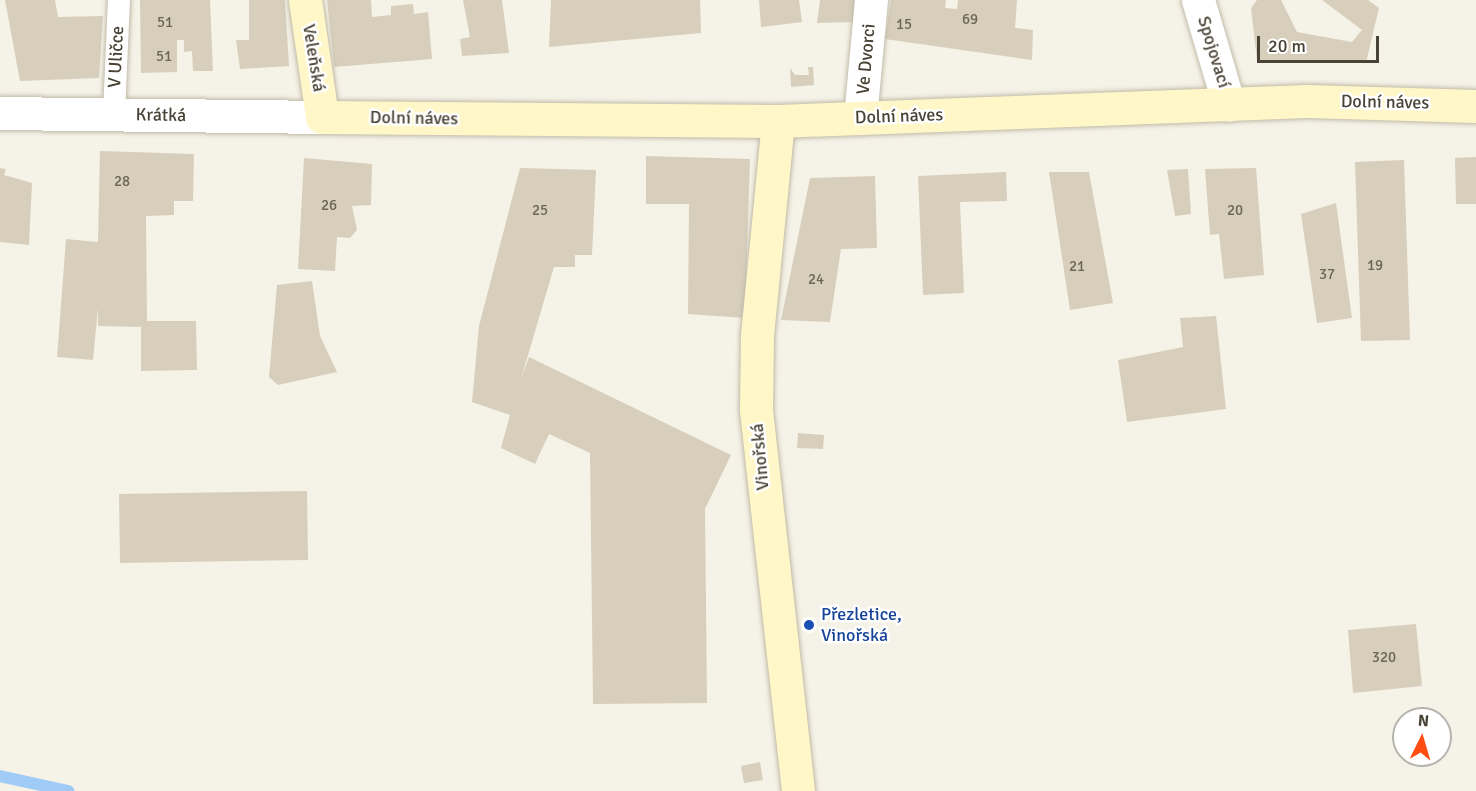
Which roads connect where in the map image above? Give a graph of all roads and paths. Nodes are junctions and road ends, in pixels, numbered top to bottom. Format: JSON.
{"nodes":[{"id":1,"x":119,"y":0,"type":"edge"},
{"id":2,"x":305,"y":0,"type":"edge"},
{"id":3,"x":871,"y":0,"type":"edge"},
{"id":4,"x":1198,"y":0,"type":"edge"},
{"id":5,"x":1229,"y":105,"type":"junction"},
{"id":6,"x":1476,"y":106,"type":"edge"},
{"id":7,"x":0,"y":113,"type":"edge"},
{"id":8,"x":114,"y":114,"type":"junction"},
{"id":9,"x":322,"y":117,"type":"junction"},
{"id":10,"x":860,"y":118,"type":"junction"},
{"id":11,"x":778,"y":121,"type":"junction"},
{"id":12,"x":798,"y":791,"type":"edge"}],
"edges":[{"from":1,"to":8,"type":"lane","name":"V Uličce"},
{"from":2,"to":9,"type":"street","name":"Veleňská"},
{"from":3,"to":10,"type":"street","name":"Ve Dvorci"},
{"from":4,"to":5,"type":"street","name":"Spojovací"},
{"from":5,"to":6,"type":"street","name":"Dolní náves"},
{"from":5,"to":10,"type":"street","name":"Dolní náves"},
{"from":7,"to":8,"type":"street","name":"Krátká"},
{"from":8,"to":9,"type":"street","name":"Krátká"},
{"from":9,"to":11,"type":"street","name":"Dolní náves"},
{"from":10,"to":11,"type":"street","name":"Dolní náves"},
{"from":11,"to":12,"type":"street","name":"Vinořská"}]}
